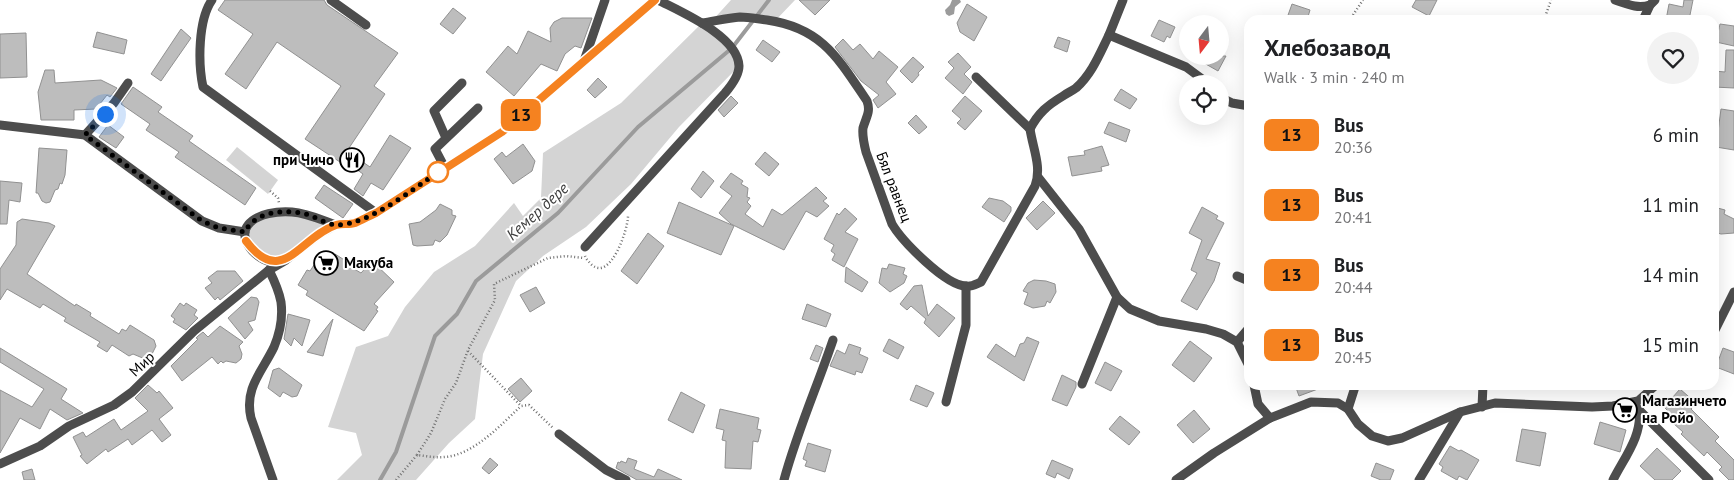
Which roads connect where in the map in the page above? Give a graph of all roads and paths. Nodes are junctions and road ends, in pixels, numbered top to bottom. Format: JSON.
{"nodes":[{"id":1,"x":212,"y":0,"type":"edge"},
{"id":2,"x":331,"y":0,"type":"edge"},
{"id":3,"x":605,"y":0,"type":"edge"},
{"id":4,"x":656,"y":0,"type":"edge"},
{"id":5,"x":1123,"y":0,"type":"edge"},
{"id":6,"x":1362,"y":0,"type":"edge"},
{"id":7,"x":1551,"y":0,"type":"edge"},
{"id":8,"x":1615,"y":0,"type":"edge"},
{"id":9,"x":1653,"y":3,"type":"edge"},
{"id":10,"x":1353,"y":15,"type":"dead end"},
{"id":11,"x":1546,"y":15,"type":"edge"},
{"id":12,"x":1646,"y":15,"type":"edge"},
{"id":13,"x":702,"y":23,"type":"junction"},
{"id":14,"x":366,"y":25,"type":"dead end"},
{"id":15,"x":1109,"y":35,"type":"junction"},
{"id":16,"x":584,"y":61,"type":"junction"},
{"id":17,"x":1197,"y":75,"type":"edge"},
{"id":18,"x":976,"y":77,"type":"dead end"},
{"id":19,"x":128,"y":83,"type":"dead end"},
{"id":20,"x":462,"y":83,"type":"dead end"},
{"id":21,"x":1229,"y":102,"type":"edge"},
{"id":22,"x":1244,"y":105,"type":"edge"},
{"id":23,"x":478,"y":108,"type":"dead end"},
{"id":24,"x":0,"y":126,"type":"edge"},
{"id":25,"x":1030,"y":129,"type":"junction"},
{"id":26,"x":85,"y":135,"type":"junction"},
{"id":27,"x":446,"y":138,"type":"junction"},
{"id":28,"x":445,"y":168,"type":"junction"},
{"id":29,"x":1038,"y":177,"type":"junction"},
{"id":30,"x":628,"y":200,"type":"junction"},
{"id":31,"x":376,"y":213,"type":"junction"},
{"id":32,"x":336,"y":225,"type":"junction"},
{"id":33,"x":245,"y":232,"type":"junction"},
{"id":34,"x":585,"y":247,"type":"joint"},
{"id":35,"x":585,"y":258,"type":"junction"},
{"id":36,"x":286,"y":260,"type":"junction"},
{"id":37,"x":269,"y":270,"type":"junction"},
{"id":38,"x":1237,"y":276,"type":"dead end"},
{"id":39,"x":1244,"y":279,"type":"edge"},
{"id":40,"x":966,"y":286,"type":"junction"},
{"id":41,"x":1734,"y":292,"type":"edge"},
{"id":42,"x":1117,"y":297,"type":"junction"},
{"id":43,"x":1719,"y":322,"type":"edge"},
{"id":44,"x":1244,"y":334,"type":"edge"},
{"id":45,"x":833,"y":340,"type":"dead end"},
{"id":46,"x":1237,"y":342,"type":"junction"},
{"id":47,"x":468,"y":350,"type":"junction"},
{"id":48,"x":1244,"y":356,"type":"edge"},
{"id":49,"x":1082,"y":384,"type":"dead end"},
{"id":50,"x":1255,"y":390,"type":"edge"},
{"id":51,"x":1355,"y":390,"type":"edge"},
{"id":52,"x":1483,"y":390,"type":"edge"},
{"id":53,"x":1650,"y":390,"type":"edge"},
{"id":54,"x":1638,"y":401,"type":"junction"},
{"id":55,"x":946,"y":402,"type":"dead end"},
{"id":56,"x":521,"y":406,"type":"junction"},
{"id":57,"x":1482,"y":407,"type":"junction"},
{"id":58,"x":1348,"y":409,"type":"junction"},
{"id":59,"x":1460,"y":412,"type":"junction"},
{"id":60,"x":1640,"y":412,"type":"junction"},
{"id":61,"x":1270,"y":418,"type":"junction"},
{"id":62,"x":559,"y":434,"type":"joint"},
{"id":63,"x":417,"y":455,"type":"junction"},
{"id":64,"x":0,"y":464,"type":"edge"},
{"id":65,"x":274,"y":480,"type":"edge"},
{"id":66,"x":396,"y":480,"type":"edge"},
{"id":67,"x":626,"y":480,"type":"edge"},
{"id":68,"x":784,"y":480,"type":"edge"},
{"id":69,"x":1176,"y":480,"type":"edge"},
{"id":70,"x":1419,"y":480,"type":"edge"},
{"id":71,"x":1613,"y":480,"type":"edge"},
{"id":72,"x":1709,"y":480,"type":"edge"}],
"edges":[{"from":1,"to":31,"type":"street"},
{"from":2,"to":14,"type":"street"},
{"from":3,"to":16,"type":"street"},
{"from":4,"to":13,"type":"street"},
{"from":4,"to":16,"type":"street","name":"Мир"},
{"from":5,"to":15,"type":"street"},
{"from":6,"to":10,"type":"path"},
{"from":7,"to":11,"type":"path"},
{"from":8,"to":9,"type":"street"},
{"from":9,"to":12,"type":"street"},
{"from":13,"to":30,"type":"street"},
{"from":13,"to":40,"type":"street","name":"Бял равнец"},
{"from":15,"to":17,"type":"street"},
{"from":15,"to":25,"type":"street"},
{"from":16,"to":28,"type":"street","name":"Мир"},
{"from":18,"to":25,"type":"street"},
{"from":19,"to":26,"type":"street"},
{"from":20,"to":27,"type":"street"},
{"from":21,"to":22,"type":"street"},
{"from":23,"to":27,"type":"street"},
{"from":24,"to":26,"type":"street"},
{"from":25,"to":29,"type":"street"},
{"from":26,"to":33,"type":"street"},
{"from":27,"to":28,"type":"street"},
{"from":28,"to":31,"type":"street","name":"Мир"},
{"from":29,"to":40,"type":"street"},
{"from":29,"to":42,"type":"street"},
{"from":30,"to":34,"type":"street"},
{"from":30,"to":35,"type":"path"},
{"from":31,"to":32,"type":"street","name":"Мир"},
{"from":32,"to":33,"type":"street"},
{"from":32,"to":36,"type":"street","name":"Мир"},
{"from":33,"to":36,"type":"street"},
{"from":34,"to":35,"type":"path"},
{"from":35,"to":47,"type":"path"},
{"from":36,"to":37,"type":"street","name":"Мир"},
{"from":37,"to":64,"type":"street","name":"Мир"},
{"from":37,"to":65,"type":"street"},
{"from":38,"to":39,"type":"street"},
{"from":40,"to":55,"type":"street"},
{"from":41,"to":43,"type":"street"},
{"from":42,"to":46,"type":"street"},
{"from":42,"to":49,"type":"street"},
{"from":44,"to":46,"type":"street"},
{"from":45,"to":68,"type":"street"},
{"from":46,"to":48,"type":"street"},
{"from":47,"to":56,"type":"path"},
{"from":47,"to":63,"type":"path"},
{"from":50,"to":61,"type":"street"},
{"from":51,"to":58,"type":"street"},
{"from":52,"to":57,"type":"street"},
{"from":53,"to":54,"type":"street"},
{"from":54,"to":57,"type":"street"},
{"from":54,"to":60,"type":"street"},
{"from":56,"to":62,"type":"path"},
{"from":56,"to":63,"type":"path"},
{"from":57,"to":59,"type":"street"},
{"from":58,"to":59,"type":"street"},
{"from":58,"to":61,"type":"street"},
{"from":59,"to":70,"type":"street"},
{"from":60,"to":71,"type":"street"},
{"from":60,"to":72,"type":"street"},
{"from":61,"to":69,"type":"street"},
{"from":62,"to":67,"type":"street"},
{"from":63,"to":66,"type":"path"}]}
